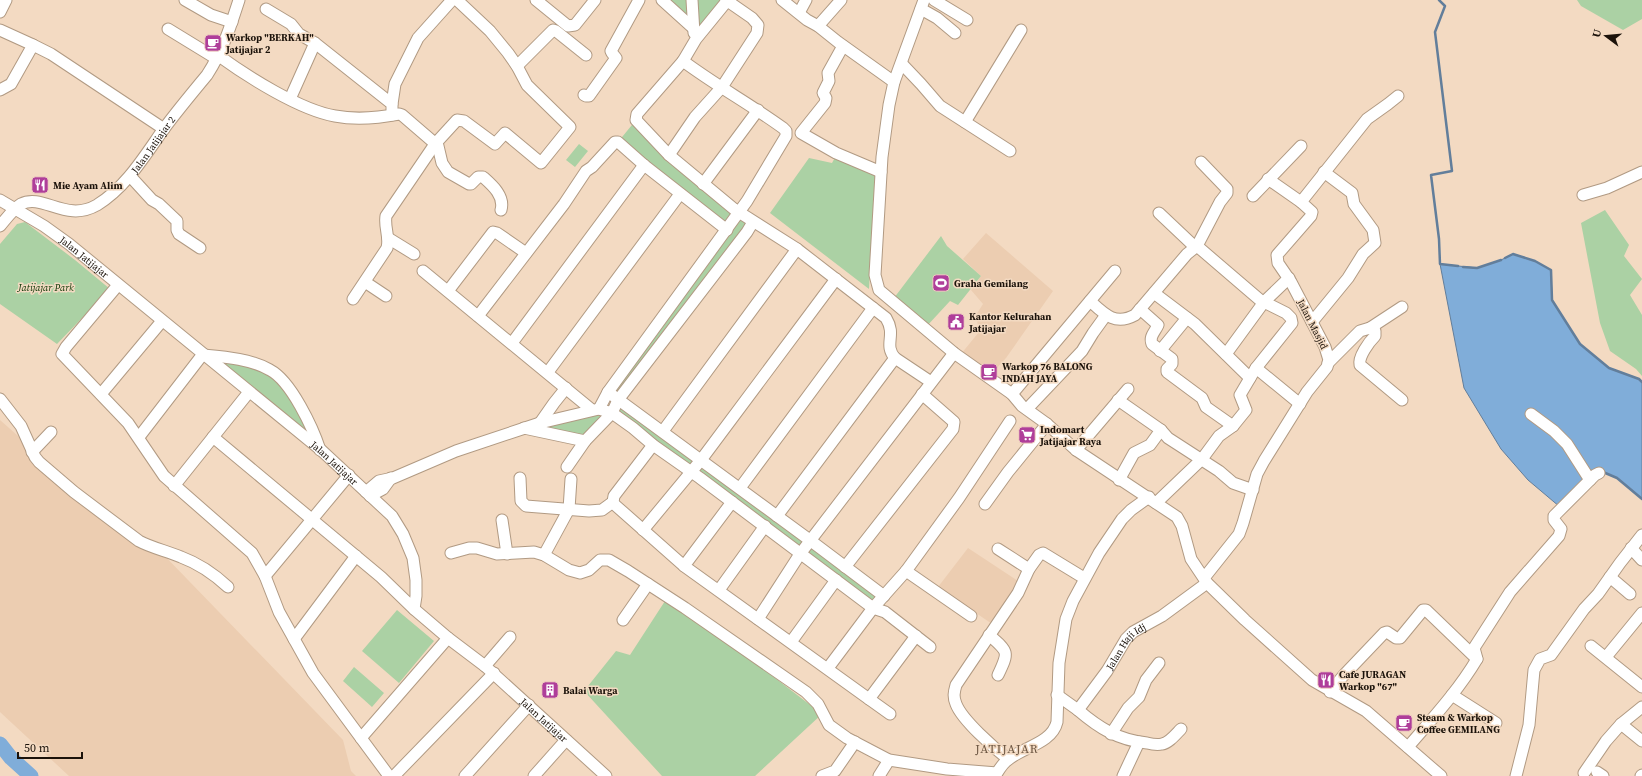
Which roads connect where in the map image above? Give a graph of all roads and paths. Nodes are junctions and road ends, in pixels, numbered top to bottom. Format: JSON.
{"nodes":[{"id":1,"x":6,"y":0,"type":"edge"},
{"id":2,"x":185,"y":0,"type":"edge"},
{"id":3,"x":239,"y":0,"type":"edge"},
{"id":4,"x":452,"y":0,"type":"edge"},
{"id":5,"x":457,"y":0,"type":"edge"},
{"id":6,"x":536,"y":0,"type":"edge"},
{"id":7,"x":595,"y":0,"type":"edge"},
{"id":8,"x":639,"y":0,"type":"edge"},
{"id":9,"x":662,"y":0,"type":"edge"},
{"id":10,"x":692,"y":0,"type":"edge"},
{"id":11,"x":782,"y":0,"type":"edge"},
{"id":12,"x":806,"y":0,"type":"edge"},
{"id":13,"x":841,"y":0,"type":"edge"},
{"id":14,"x":934,"y":0,"type":"edge"},
{"id":15,"x":726,"y":1,"type":"edge"},
{"id":16,"x":923,"y":4,"type":"edge"},
{"id":17,"x":266,"y":9,"type":"dead end"},
{"id":18,"x":0,"y":12,"type":"edge"},
{"id":19,"x":799,"y":13,"type":"junction"},
{"id":20,"x":967,"y":20,"type":"dead end"},
{"id":21,"x":232,"y":22,"type":"junction"},
{"id":22,"x":818,"y":26,"type":"junction"},
{"id":23,"x":168,"y":29,"type":"dead end"},
{"id":24,"x":0,"y":30,"type":"edge"},
{"id":25,"x":1021,"y":30,"type":"dead end"},
{"id":26,"x":955,"y":33,"type":"dead end"},
{"id":27,"x":694,"y":34,"type":"junction"},
{"id":28,"x":315,"y":43,"type":"junction"},
{"id":29,"x":33,"y":44,"type":"junction"},
{"id":30,"x":843,"y":46,"type":"junction"},
{"id":31,"x":586,"y":55,"type":"dead end"},
{"id":32,"x":218,"y":58,"type":"junction"},
{"id":33,"x":683,"y":61,"type":"junction"},
{"id":34,"x":902,"y":64,"type":"junction"},
{"id":35,"x":517,"y":66,"type":"junction"},
{"id":36,"x":894,"y":82,"type":"junction"},
{"id":37,"x":722,"y":87,"type":"junction"},
{"id":38,"x":0,"y":90,"type":"edge"},
{"id":39,"x":584,"y":95,"type":"dead end"},
{"id":40,"x":1398,"y":96,"type":"dead end"},
{"id":41,"x":290,"y":99,"type":"junction"},
{"id":42,"x":392,"y":110,"type":"junction"},
{"id":43,"x":758,"y":110,"type":"junction"},
{"id":44,"x":965,"y":122,"type":"junction"},
{"id":45,"x":164,"y":129,"type":"junction"},
{"id":46,"x":435,"y":144,"type":"junction"},
{"id":47,"x":1301,"y":146,"type":"dead end"},
{"id":48,"x":1010,"y":151,"type":"dead end"},
{"id":49,"x":669,"y":155,"type":"junction"},
{"id":50,"x":1201,"y":162,"type":"dead end"},
{"id":51,"x":644,"y":165,"type":"junction"},
{"id":52,"x":881,"y":172,"type":"junction"},
{"id":53,"x":1324,"y":172,"type":"junction"},
{"id":54,"x":1642,"y":172,"type":"edge"},
{"id":55,"x":130,"y":176,"type":"junction"},
{"id":56,"x":1268,"y":179,"type":"junction"},
{"id":57,"x":703,"y":184,"type":"junction"},
{"id":58,"x":680,"y":194,"type":"junction"},
{"id":59,"x":1253,"y":196,"type":"dead end"},
{"id":60,"x":1583,"y":196,"type":"dead end"},
{"id":61,"x":0,"y":200,"type":"edge"},
{"id":62,"x":1301,"y":202,"type":"junction"},
{"id":63,"x":15,"y":209,"type":"junction"},
{"id":64,"x":501,"y":210,"type":"dead end"},
{"id":65,"x":739,"y":211,"type":"junction"},
{"id":66,"x":1159,"y":213,"type":"dead end"},
{"id":67,"x":753,"y":222,"type":"junction"},
{"id":68,"x":0,"y":226,"type":"edge"},
{"id":69,"x":727,"y":230,"type":"junction"},
{"id":70,"x":388,"y":238,"type":"junction"},
{"id":71,"x":1196,"y":247,"type":"junction"},
{"id":72,"x":200,"y":248,"type":"dead end"},
{"id":73,"x":797,"y":249,"type":"junction"},
{"id":74,"x":526,"y":253,"type":"junction"},
{"id":75,"x":414,"y":254,"type":"dead end"},
{"id":76,"x":423,"y":271,"type":"dead end"},
{"id":77,"x":1115,"y":271,"type":"dead end"},
{"id":78,"x":1289,"y":278,"type":"junction"},
{"id":79,"x":836,"y":279,"type":"junction"},
{"id":80,"x":365,"y":282,"type":"junction"},
{"id":81,"x":118,"y":285,"type":"junction"},
{"id":82,"x":448,"y":291,"type":"junction"},
{"id":83,"x":1154,"y":293,"type":"junction"},
{"id":84,"x":386,"y":296,"type":"dead end"},
{"id":85,"x":353,"y":299,"type":"dead end"},
{"id":86,"x":1090,"y":301,"type":"junction"},
{"id":87,"x":1264,"y":302,"type":"junction"},
{"id":88,"x":673,"y":304,"type":"junction"},
{"id":89,"x":1402,"y":307,"type":"dead end"},
{"id":90,"x":873,"y":308,"type":"junction"},
{"id":91,"x":1140,"y":310,"type":"junction"},
{"id":92,"x":686,"y":312,"type":"junction"},
{"id":93,"x":1106,"y":315,"type":"junction"},
{"id":94,"x":478,"y":316,"type":"junction"},
{"id":95,"x":1187,"y":318,"type":"junction"},
{"id":96,"x":162,"y":321,"type":"junction"},
{"id":97,"x":1312,"y":322,"type":"junction"},
{"id":98,"x":1370,"y":328,"type":"junction"},
{"id":99,"x":512,"y":343,"type":"junction"},
{"id":100,"x":1160,"y":351,"type":"junction"},
{"id":101,"x":954,"y":353,"type":"junction"},
{"id":102,"x":1226,"y":354,"type":"junction"},
{"id":103,"x":203,"y":355,"type":"junction"},
{"id":104,"x":896,"y":358,"type":"junction"},
{"id":105,"x":1328,"y":363,"type":"junction"},
{"id":106,"x":1256,"y":368,"type":"junction"},
{"id":107,"x":548,"y":372,"type":"junction"},
{"id":108,"x":1250,"y":378,"type":"junction"},
{"id":109,"x":931,"y":382,"type":"junction"},
{"id":110,"x":566,"y":388,"type":"junction"},
{"id":111,"x":1128,"y":389,"type":"dead end"},
{"id":112,"x":249,"y":392,"type":"junction"},
{"id":113,"x":608,"y":392,"type":"junction"},
{"id":114,"x":101,"y":394,"type":"junction"},
{"id":115,"x":922,"y":394,"type":"junction"},
{"id":116,"x":1012,"y":394,"type":"junction"},
{"id":117,"x":0,"y":399,"type":"edge"},
{"id":118,"x":618,"y":400,"type":"junction"},
{"id":119,"x":1118,"y":400,"type":"junction"},
{"id":120,"x":1402,"y":400,"type":"dead end"},
{"id":121,"x":1300,"y":404,"type":"junction"},
{"id":122,"x":595,"y":409,"type":"junction"},
{"id":123,"x":1027,"y":409,"type":"junction"},
{"id":124,"x":612,"y":413,"type":"junction"},
{"id":125,"x":1531,"y":414,"type":"dead end"},
{"id":126,"x":1010,"y":422,"type":"dead end"},
{"id":127,"x":540,"y":423,"type":"junction"},
{"id":128,"x":1047,"y":424,"type":"junction"},
{"id":129,"x":1233,"y":426,"type":"junction"},
{"id":130,"x":524,"y":428,"type":"junction"},
{"id":131,"x":1161,"y":430,"type":"junction"},
{"id":132,"x":662,"y":431,"type":"junction"},
{"id":133,"x":51,"y":432,"type":"dead end"},
{"id":134,"x":139,"y":437,"type":"junction"},
{"id":135,"x":212,"y":437,"type":"junction"},
{"id":136,"x":585,"y":442,"type":"junction"},
{"id":137,"x":653,"y":445,"type":"junction"},
{"id":138,"x":321,"y":450,"type":"junction"},
{"id":139,"x":1076,"y":450,"type":"junction"},
{"id":140,"x":32,"y":452,"type":"junction"},
{"id":141,"x":1202,"y":459,"type":"junction"},
{"id":142,"x":701,"y":460,"type":"junction"},
{"id":143,"x":567,"y":467,"type":"dead end"},
{"id":144,"x":691,"y":471,"type":"junction"},
{"id":145,"x":1599,"y":473,"type":"dead end"},
{"id":146,"x":350,"y":475,"type":"junction"},
{"id":147,"x":520,"y":478,"type":"dead end"},
{"id":148,"x":571,"y":478,"type":"dead end"},
{"id":149,"x":1589,"y":479,"type":"junction"},
{"id":150,"x":1120,"y":480,"type":"junction"},
{"id":151,"x":174,"y":486,"type":"junction"},
{"id":152,"x":740,"y":488,"type":"junction"},
{"id":153,"x":1253,"y":490,"type":"junction"},
{"id":154,"x":368,"y":494,"type":"junction"},
{"id":155,"x":1153,"y":500,"type":"junction"},
{"id":156,"x":613,"y":502,"type":"junction"},
{"id":157,"x":732,"y":502,"type":"junction"},
{"id":158,"x":985,"y":504,"type":"dead end"},
{"id":159,"x":569,"y":509,"type":"junction"},
{"id":160,"x":777,"y":516,"type":"junction"},
{"id":161,"x":312,"y":520,"type":"junction"},
{"id":162,"x":502,"y":520,"type":"dead end"},
{"id":163,"x":765,"y":526,"type":"junction"},
{"id":164,"x":643,"y":530,"type":"junction"},
{"id":165,"x":1642,"y":535,"type":"edge"},
{"id":166,"x":811,"y":541,"type":"junction"},
{"id":167,"x":1631,"y":548,"type":"junction"},
{"id":168,"x":998,"y":549,"type":"dead end"},
{"id":169,"x":451,"y":553,"type":"dead end"},
{"id":170,"x":507,"y":554,"type":"junction"},
{"id":171,"x":800,"y":554,"type":"junction"},
{"id":172,"x":544,"y":555,"type":"junction"},
{"id":173,"x":356,"y":556,"type":"junction"},
{"id":174,"x":1642,"y":560,"type":"edge"},
{"id":175,"x":684,"y":566,"type":"junction"},
{"id":176,"x":845,"y":567,"type":"junction"},
{"id":177,"x":1029,"y":569,"type":"junction"},
{"id":178,"x":906,"y":571,"type":"junction"},
{"id":179,"x":264,"y":576,"type":"junction"},
{"id":180,"x":1610,"y":577,"type":"junction"},
{"id":181,"x":1084,"y":578,"type":"junction"},
{"id":182,"x":836,"y":580,"type":"junction"},
{"id":183,"x":1206,"y":581,"type":"junction"},
{"id":184,"x":648,"y":584,"type":"junction"},
{"id":185,"x":228,"y":587,"type":"dead end"},
{"id":186,"x":719,"y":590,"type":"junction"},
{"id":187,"x":1630,"y":594,"type":"dead end"},
{"id":188,"x":884,"y":596,"type":"junction"},
{"id":189,"x":873,"y":608,"type":"junction"},
{"id":190,"x":414,"y":609,"type":"junction"},
{"id":191,"x":885,"y":612,"type":"junction"},
{"id":192,"x":1642,"y":613,"type":"edge"},
{"id":193,"x":971,"y":616,"type":"dead end"},
{"id":194,"x":758,"y":619,"type":"junction"},
{"id":195,"x":623,"y":620,"type":"dead end"},
{"id":196,"x":916,"y":636,"type":"junction"},
{"id":197,"x":989,"y":636,"type":"junction"},
{"id":198,"x":510,"y":637,"type":"dead end"},
{"id":199,"x":448,"y":638,"type":"junction"},
{"id":200,"x":294,"y":640,"type":"junction"},
{"id":201,"x":791,"y":642,"type":"junction"},
{"id":202,"x":1591,"y":646,"type":"dead end"},
{"id":203,"x":930,"y":647,"type":"dead end"},
{"id":204,"x":1606,"y":657,"type":"junction"},
{"id":205,"x":1477,"y":659,"type":"junction"},
{"id":206,"x":1159,"y":663,"type":"dead end"},
{"id":207,"x":485,"y":666,"type":"junction"},
{"id":208,"x":828,"y":668,"type":"junction"},
{"id":209,"x":494,"y":673,"type":"junction"},
{"id":210,"x":998,"y":675,"type":"dead end"},
{"id":211,"x":1642,"y":687,"type":"edge"},
{"id":212,"x":1330,"y":692,"type":"junction"},
{"id":213,"x":1057,"y":695,"type":"junction"},
{"id":214,"x":1452,"y":695,"type":"junction"},
{"id":215,"x":869,"y":699,"type":"junction"},
{"id":216,"x":529,"y":706,"type":"junction"},
{"id":217,"x":1642,"y":707,"type":"edge"},
{"id":218,"x":1078,"y":710,"type":"junction"},
{"id":219,"x":890,"y":714,"type":"dead end"},
{"id":220,"x":1496,"y":723,"type":"dead end"},
{"id":221,"x":1621,"y":724,"type":"junction"},
{"id":222,"x":1181,"y":729,"type":"dead end"},
{"id":223,"x":1111,"y":734,"type":"junction"},
{"id":224,"x":361,"y":738,"type":"junction"},
{"id":225,"x":566,"y":740,"type":"junction"},
{"id":226,"x":1642,"y":741,"type":"edge"},
{"id":227,"x":855,"y":742,"type":"junction"},
{"id":228,"x":1139,"y":742,"type":"junction"},
{"id":229,"x":1408,"y":747,"type":"junction"},
{"id":230,"x":1008,"y":759,"type":"junction"},
{"id":231,"x":888,"y":760,"type":"junction"},
{"id":232,"x":1584,"y":773,"type":"dead end"},
{"id":233,"x":996,"y":775,"type":"edge"},
{"id":234,"x":389,"y":776,"type":"edge"},
{"id":235,"x":394,"y":776,"type":"edge"},
{"id":236,"x":465,"y":776,"type":"edge"},
{"id":237,"x":534,"y":776,"type":"edge"},
{"id":238,"x":606,"y":776,"type":"edge"},
{"id":239,"x":822,"y":776,"type":"edge"},
{"id":240,"x":879,"y":776,"type":"edge"},
{"id":241,"x":1123,"y":776,"type":"edge"},
{"id":242,"x":1441,"y":776,"type":"edge"},
{"id":243,"x":1516,"y":776,"type":"edge"}],
"edges":[{"from":1,"to":18,"type":"street"},
{"from":2,"to":21,"type":"street"},
{"from":3,"to":21,"type":"street","name":"Jalan Jatijajar 2"},
{"from":4,"to":42,"type":"street"},
{"from":5,"to":35,"type":"street"},
{"from":6,"to":7,"type":"street"},
{"from":8,"to":39,"type":"street"},
{"from":9,"to":27,"type":"street"},
{"from":10,"to":27,"type":"street"},
{"from":11,"to":19,"type":"street"},
{"from":12,"to":19,"type":"street"},
{"from":13,"to":22,"type":"street"},
{"from":14,"to":20,"type":"street"},
{"from":15,"to":27,"type":"street"},
{"from":15,"to":37,"type":"street"},
{"from":16,"to":26,"type":"street"},
{"from":16,"to":34,"type":"street"},
{"from":17,"to":28,"type":"street"},
{"from":19,"to":22,"type":"street"},
{"from":21,"to":32,"type":"street","name":"Jalan Jatijajar 2"},
{"from":22,"to":30,"type":"street"},
{"from":23,"to":32,"type":"street"},
{"from":24,"to":29,"type":"street"},
{"from":25,"to":44,"type":"street"},
{"from":27,"to":33,"type":"street"},
{"from":28,"to":41,"type":"street"},
{"from":28,"to":42,"type":"street"},
{"from":29,"to":38,"type":"street"},
{"from":29,"to":45,"type":"street"},
{"from":30,"to":36,"type":"street"},
{"from":30,"to":52,"type":"street"},
{"from":31,"to":35,"type":"street"},
{"from":32,"to":41,"type":"street"},
{"from":32,"to":45,"type":"street","name":"Jalan Jatijajar 2"},
{"from":33,"to":37,"type":"street"},
{"from":33,"to":49,"type":"street"},
{"from":34,"to":36,"type":"street"},
{"from":34,"to":44,"type":"street"},
{"from":35,"to":46,"type":"street"},
{"from":36,"to":52,"type":"street"},
{"from":37,"to":43,"type":"street"},
{"from":37,"to":49,"type":"street"},
{"from":40,"to":53,"type":"street"},
{"from":41,"to":42,"type":"street"},
{"from":42,"to":46,"type":"street"},
{"from":43,"to":57,"type":"street"},
{"from":43,"to":65,"type":"street"},
{"from":44,"to":48,"type":"street"},
{"from":45,"to":55,"type":"street","name":"Jalan Jatijajar 2"},
{"from":46,"to":64,"type":"street"},
{"from":46,"to":70,"type":"street"},
{"from":47,"to":56,"type":"street"},
{"from":49,"to":57,"type":"street"},
{"from":50,"to":71,"type":"street"},
{"from":51,"to":58,"type":"street"},
{"from":51,"to":74,"type":"street"},
{"from":51,"to":99,"type":"street"},
{"from":52,"to":101,"type":"street"},
{"from":53,"to":62,"type":"street"},
{"from":53,"to":97,"type":"street"},
{"from":54,"to":60,"type":"street"},
{"from":55,"to":63,"type":"street","name":"Jalan Jatijajar 2"},
{"from":55,"to":72,"type":"street"},
{"from":56,"to":59,"type":"street"},
{"from":56,"to":62,"type":"street"},
{"from":57,"to":65,"type":"street"},
{"from":58,"to":69,"type":"street"},
{"from":58,"to":107,"type":"street"},
{"from":61,"to":63,"type":"street","name":"Jalan Jatijajar"},
{"from":62,"to":78,"type":"street","name":"Jalan Masjid"},
{"from":63,"to":68,"type":"street"},
{"from":63,"to":81,"type":"street","name":"Jalan Jatijajar"},
{"from":65,"to":67,"type":"street"},
{"from":65,"to":69,"type":"street"},
{"from":66,"to":71,"type":"street"},
{"from":67,"to":73,"type":"street"},
{"from":67,"to":92,"type":"street"},
{"from":69,"to":88,"type":"street"},
{"from":70,"to":75,"type":"street"},
{"from":70,"to":80,"type":"street"},
{"from":71,"to":83,"type":"street"},
{"from":71,"to":87,"type":"street"},
{"from":73,"to":79,"type":"street"},
{"from":73,"to":132,"type":"street"},
{"from":74,"to":82,"type":"street"},
{"from":74,"to":94,"type":"street"},
{"from":76,"to":82,"type":"street"},
{"from":77,"to":86,"type":"street"},
{"from":78,"to":87,"type":"street"},
{"from":78,"to":97,"type":"street","name":"Jalan Masjid"},
{"from":79,"to":90,"type":"street"},
{"from":79,"to":142,"type":"street"},
{"from":80,"to":84,"type":"street"},
{"from":80,"to":85,"type":"street"},
{"from":81,"to":96,"type":"street","name":"Jalan Jatijajar"},
{"from":81,"to":114,"type":"street"},
{"from":82,"to":94,"type":"street"},
{"from":83,"to":91,"type":"street"},
{"from":83,"to":95,"type":"street"},
{"from":86,"to":93,"type":"street"},
{"from":86,"to":116,"type":"street"},
{"from":87,"to":102,"type":"street"},
{"from":87,"to":106,"type":"street"},
{"from":88,"to":92,"type":"street"},
{"from":88,"to":113,"type":"street"},
{"from":89,"to":98,"type":"street"},
{"from":90,"to":104,"type":"street"},
{"from":90,"to":152,"type":"street"},
{"from":91,"to":93,"type":"street"},
{"from":91,"to":100,"type":"street"},
{"from":92,"to":118,"type":"street"},
{"from":93,"to":123,"type":"street"},
{"from":94,"to":99,"type":"street"},
{"from":95,"to":100,"type":"street"},
{"from":95,"to":102,"type":"street"},
{"from":96,"to":103,"type":"street","name":"Jalan Jatijajar"},
{"from":96,"to":114,"type":"street"},
{"from":97,"to":105,"type":"street","name":"Jalan Masjid"},
{"from":98,"to":105,"type":"street"},
{"from":98,"to":120,"type":"street"},
{"from":99,"to":107,"type":"street"},
{"from":100,"to":129,"type":"street"},
{"from":101,"to":109,"type":"street"},
{"from":101,"to":116,"type":"street"},
{"from":102,"to":108,"type":"street"},
{"from":103,"to":112,"type":"street","name":"Jalan Jatijajar"},
{"from":103,"to":134,"type":"street"},
{"from":103,"to":138,"type":"street"},
{"from":104,"to":109,"type":"street"},
{"from":104,"to":160,"type":"street"},
{"from":105,"to":121,"type":"street","name":"Jalan Masjid"},
{"from":106,"to":108,"type":"street"},
{"from":106,"to":121,"type":"street"},
{"from":107,"to":110,"type":"street"},
{"from":108,"to":129,"type":"street"},
{"from":109,"to":115,"type":"street"},
{"from":110,"to":122,"type":"street"},
{"from":110,"to":127,"type":"street"},
{"from":111,"to":119,"type":"street"},
{"from":112,"to":135,"type":"street"},
{"from":112,"to":138,"type":"street","name":"Jalan Jatijajar"},
{"from":113,"to":118,"type":"street"},
{"from":113,"to":122,"type":"street"},
{"from":114,"to":134,"type":"street"},
{"from":115,"to":166,"type":"street"},
{"from":115,"to":176,"type":"street"},
{"from":116,"to":123,"type":"street"},
{"from":117,"to":140,"type":"street"},
{"from":118,"to":124,"type":"street"},
{"from":118,"to":132,"type":"street"},
{"from":119,"to":131,"type":"street"},
{"from":119,"to":139,"type":"street"},
{"from":121,"to":153,"type":"street","name":"Jalan Masjid"},
{"from":122,"to":124,"type":"street"},
{"from":122,"to":127,"type":"street"},
{"from":123,"to":128,"type":"street"},
{"from":124,"to":136,"type":"street"},
{"from":124,"to":137,"type":"street"},
{"from":125,"to":149,"type":"street"},
{"from":126,"to":178,"type":"street"},
{"from":127,"to":130,"type":"street"},
{"from":128,"to":139,"type":"street"},
{"from":128,"to":158,"type":"street"},
{"from":129,"to":141,"type":"street"},
{"from":130,"to":136,"type":"street"},
{"from":130,"to":154,"type":"street"},
{"from":131,"to":141,"type":"street"},
{"from":131,"to":150,"type":"street"},
{"from":132,"to":142,"type":"street"},
{"from":133,"to":140,"type":"street"},
{"from":134,"to":151,"type":"street"},
{"from":135,"to":151,"type":"street"},
{"from":135,"to":161,"type":"street"},
{"from":136,"to":143,"type":"street"},
{"from":137,"to":144,"type":"street"},
{"from":137,"to":156,"type":"street"},
{"from":138,"to":146,"type":"street","name":"Jalan Jatijajar"},
{"from":139,"to":150,"type":"street"},
{"from":140,"to":185,"type":"street"},
{"from":141,"to":153,"type":"street"},
{"from":141,"to":155,"type":"street"},
{"from":142,"to":144,"type":"street"},
{"from":142,"to":152,"type":"street"},
{"from":144,"to":157,"type":"street"},
{"from":144,"to":164,"type":"street"},
{"from":145,"to":149,"type":"street"},
{"from":146,"to":154,"type":"street","name":"Jalan Jatijajar"},
{"from":146,"to":161,"type":"street"},
{"from":147,"to":159,"type":"street"},
{"from":148,"to":159,"type":"street"},
{"from":149,"to":205,"type":"street"},
{"from":150,"to":155,"type":"street"},
{"from":151,"to":179,"type":"street"},
{"from":152,"to":160,"type":"street"},
{"from":153,"to":183,"type":"street","name":"Jalan Masjid"},
{"from":154,"to":190,"type":"street","name":"Jalan Jatijajar"},
{"from":155,"to":181,"type":"street"},
{"from":155,"to":183,"type":"street"},
{"from":156,"to":159,"type":"street"},
{"from":156,"to":164,"type":"street"},
{"from":157,"to":163,"type":"street"},
{"from":157,"to":175,"type":"street"},
{"from":159,"to":172,"type":"street"},
{"from":160,"to":166,"type":"street"},
{"from":161,"to":173,"type":"street"},
{"from":161,"to":179,"type":"street"},
{"from":162,"to":170,"type":"street"},
{"from":163,"to":171,"type":"street"},
{"from":163,"to":186,"type":"street"},
{"from":164,"to":175,"type":"street"},
{"from":165,"to":167,"type":"street"},
{"from":166,"to":171,"type":"street"},
{"from":166,"to":176,"type":"street"},
{"from":167,"to":174,"type":"street"},
{"from":167,"to":180,"type":"street"},
{"from":168,"to":177,"type":"street"},
{"from":169,"to":170,"type":"street"},
{"from":170,"to":172,"type":"street"},
{"from":171,"to":182,"type":"street"},
{"from":171,"to":194,"type":"street"},
{"from":172,"to":184,"type":"street"},
{"from":173,"to":190,"type":"street"},
{"from":173,"to":200,"type":"street"},
{"from":175,"to":186,"type":"street"},
{"from":176,"to":188,"type":"street"},
{"from":177,"to":181,"type":"street"},
{"from":177,"to":197,"type":"street"},
{"from":178,"to":188,"type":"street"},
{"from":178,"to":193,"type":"street"},
{"from":179,"to":200,"type":"street"},
{"from":180,"to":187,"type":"street"},
{"from":180,"to":243,"type":"street"},
{"from":181,"to":213,"type":"street"},
{"from":182,"to":189,"type":"street"},
{"from":182,"to":201,"type":"street"},
{"from":183,"to":212,"type":"street"},
{"from":183,"to":218,"type":"street","name":"Jalan Haji Idj"},
{"from":184,"to":195,"type":"street"},
{"from":184,"to":227,"type":"street"},
{"from":186,"to":194,"type":"street"},
{"from":188,"to":189,"type":"street"},
{"from":188,"to":191,"type":"street"},
{"from":189,"to":191,"type":"street"},
{"from":189,"to":208,"type":"street"},
{"from":190,"to":199,"type":"street","name":"Jalan Jatijajar"},
{"from":191,"to":196,"type":"street"},
{"from":192,"to":204,"type":"street"},
{"from":194,"to":201,"type":"street"},
{"from":196,"to":203,"type":"street"},
{"from":196,"to":215,"type":"street"},
{"from":197,"to":210,"type":"street"},
{"from":197,"to":230,"type":"street"},
{"from":198,"to":207,"type":"street"},
{"from":199,"to":207,"type":"street","name":"Jalan Jatijajar"},
{"from":199,"to":224,"type":"street"},
{"from":200,"to":224,"type":"street"},
{"from":201,"to":208,"type":"street"},
{"from":202,"to":204,"type":"street"},
{"from":204,"to":211,"type":"street"},
{"from":205,"to":212,"type":"street"},
{"from":205,"to":214,"type":"street"},
{"from":206,"to":223,"type":"street"},
{"from":207,"to":209,"type":"street","name":"Jalan Jatijajar"},
{"from":208,"to":215,"type":"street"},
{"from":209,"to":216,"type":"street","name":"Jalan Jatijajar"},
{"from":209,"to":235,"type":"street"},
{"from":212,"to":229,"type":"street"},
{"from":213,"to":218,"type":"street"},
{"from":213,"to":230,"type":"street"},
{"from":214,"to":220,"type":"street"},
{"from":214,"to":229,"type":"street"},
{"from":215,"to":219,"type":"street"},
{"from":216,"to":225,"type":"street","name":"Jalan Jatijajar"},
{"from":216,"to":236,"type":"street"},
{"from":217,"to":221,"type":"street"},
{"from":218,"to":223,"type":"street"},
{"from":221,"to":226,"type":"street"},
{"from":221,"to":232,"type":"street"},
{"from":222,"to":228,"type":"street"},
{"from":223,"to":228,"type":"street"},
{"from":224,"to":234,"type":"street"},
{"from":225,"to":237,"type":"street"},
{"from":225,"to":238,"type":"street","name":"Jalan Jatijajar"},
{"from":227,"to":231,"type":"street"},
{"from":227,"to":239,"type":"street"},
{"from":228,"to":241,"type":"street"},
{"from":229,"to":242,"type":"street"},
{"from":230,"to":233,"type":"street"},
{"from":231,"to":233,"type":"street"},
{"from":231,"to":240,"type":"street"}]}
